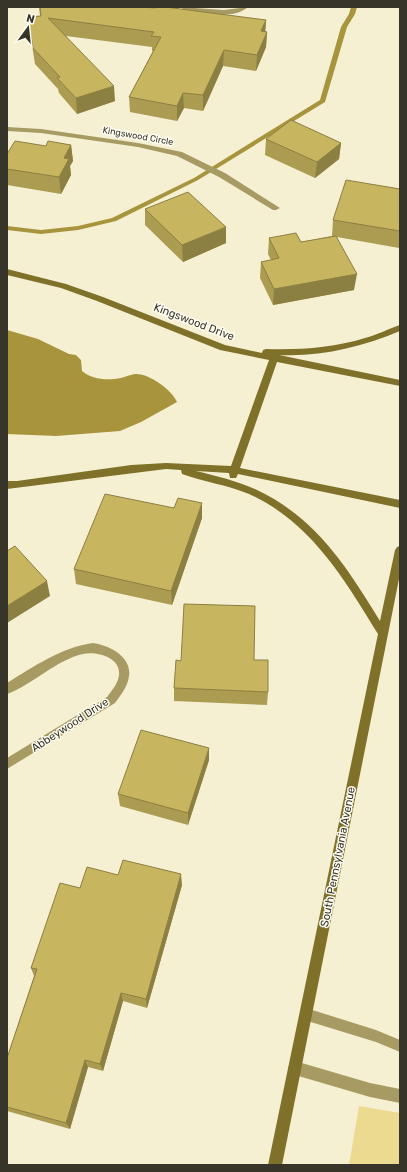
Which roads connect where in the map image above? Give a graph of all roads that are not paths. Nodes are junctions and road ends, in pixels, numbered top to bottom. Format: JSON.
{"nodes":[{"id":1,"x":183,"y":7,"type":"edge"},
{"id":2,"x":245,"y":7,"type":"edge"},
{"id":3,"x":7,"y":128,"type":"edge"},
{"id":4,"x":276,"y":208,"type":"dead end"},
{"id":5,"x":7,"y":272,"type":"edge"},
{"id":6,"x":400,"y":328,"type":"edge"},
{"id":7,"x":274,"y":356,"type":"junction"},
{"id":8,"x":400,"y":383,"type":"edge"},
{"id":9,"x":166,"y":466,"type":"junction"},
{"id":10,"x":235,"y":470,"type":"junction"},
{"id":11,"x":230,"y":484,"type":"junction"},
{"id":12,"x":7,"y":485,"type":"edge"},
{"id":13,"x":400,"y":504,"type":"edge"},
{"id":14,"x":400,"y":550,"type":"edge"},
{"id":15,"x":383,"y":634,"type":"junction"},
{"id":16,"x":7,"y":689,"type":"edge"},
{"id":17,"x":7,"y":764,"type":"edge"},
{"id":18,"x":306,"y":1014,"type":"junction"},
{"id":19,"x":400,"y":1046,"type":"edge"},
{"id":20,"x":295,"y":1068,"type":"junction"},
{"id":21,"x":400,"y":1096,"type":"edge"},
{"id":22,"x":275,"y":1165,"type":"edge"}],
"edges":[{"from":1,"to":2,"type":"street"},
{"from":3,"to":4,"type":"street","name":"Kingswood Circle"},
{"from":5,"to":7,"type":"main road","name":"Kingswood Drive"},
{"from":6,"to":7,"type":"main road"},
{"from":7,"to":8,"type":"main road"},
{"from":7,"to":10,"type":"main road"},
{"from":9,"to":10,"type":"main road"},
{"from":9,"to":11,"type":"main road"},
{"from":9,"to":12,"type":"main road"},
{"from":10,"to":11,"type":"main road"},
{"from":10,"to":13,"type":"main road"},
{"from":11,"to":15,"type":"main road"},
{"from":14,"to":15,"type":"main road","name":"South Pennsylvania Avenue"},
{"from":15,"to":18,"type":"main road","name":"South Pennsylvania Avenue"},
{"from":16,"to":17,"type":"street","name":"Abbeywood Drive"},
{"from":18,"to":19,"type":"street"},
{"from":18,"to":20,"type":"main road","name":"South Pennsylvania Avenue"},
{"from":20,"to":21,"type":"street"},
{"from":20,"to":22,"type":"main road","name":"South Pennsylvania Avenue"}]}
